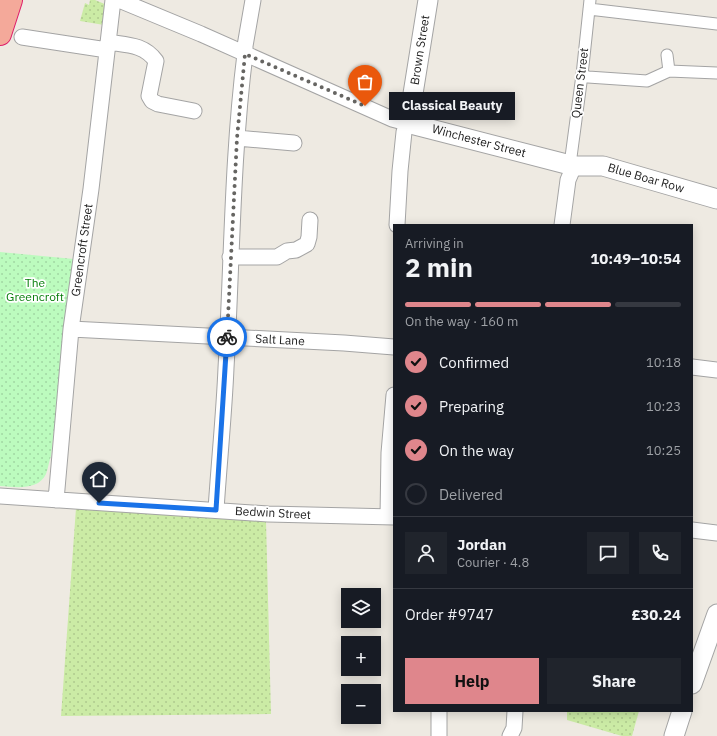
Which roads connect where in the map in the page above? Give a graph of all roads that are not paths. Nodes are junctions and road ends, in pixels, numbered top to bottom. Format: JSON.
{"nodes":[{"id":1,"x":11,"y":0,"type":"edge"},
{"id":2,"x":114,"y":0,"type":"edge"},
{"id":3,"x":119,"y":0,"type":"edge"},
{"id":4,"x":253,"y":0,"type":"edge"},
{"id":5,"x":428,"y":0,"type":"edge"},
{"id":6,"x":590,"y":4,"type":"edge"},
{"id":7,"x":717,"y":24,"type":"edge"},
{"id":8,"x":0,"y":34,"type":"edge"},
{"id":9,"x":22,"y":37,"type":"dead end"},
{"id":10,"x":108,"y":46,"type":"junction"},
{"id":11,"x":245,"y":54,"type":"junction"},
{"id":12,"x":667,"y":55,"type":"dead end"},
{"id":13,"x":669,"y":71,"type":"junction"},
{"id":14,"x":717,"y":73,"type":"edge"},
{"id":15,"x":582,"y":75,"type":"junction"},
{"id":16,"x":194,"y":111,"type":"dead end"},
{"id":17,"x":407,"y":123,"type":"junction"},
{"id":18,"x":237,"y":138,"type":"junction"},
{"id":19,"x":294,"y":143,"type":"dead end"},
{"id":20,"x":574,"y":166,"type":"junction"},
{"id":21,"x":717,"y":199,"type":"edge"},
{"id":22,"x":310,"y":220,"type":"dead end"},
{"id":23,"x":397,"y":224,"type":"edge"},
{"id":24,"x":562,"y":224,"type":"edge"},
{"id":25,"x":230,"y":257,"type":"junction"},
{"id":26,"x":71,"y":329,"type":"junction"},
{"id":27,"x":227,"y":338,"type":"junction"},
{"id":28,"x":393,"y":347,"type":"edge"},
{"id":29,"x":693,"y":367,"type":"edge"},
{"id":30,"x":717,"y":370,"type":"edge"},
{"id":31,"x":393,"y":407,"type":"edge"},
{"id":32,"x":0,"y":496,"type":"edge"},
{"id":33,"x":56,"y":500,"type":"junction"},
{"id":34,"x":216,"y":510,"type":"junction"},
{"id":35,"x":391,"y":517,"type":"edge"},
{"id":36,"x":693,"y":530,"type":"edge"},
{"id":37,"x":717,"y":533,"type":"edge"},
{"id":38,"x":717,"y":614,"type":"edge"},
{"id":39,"x":693,"y":681,"type":"edge"},
{"id":40,"x":439,"y":712,"type":"edge"},
{"id":41,"x":515,"y":712,"type":"edge"},
{"id":42,"x":682,"y":712,"type":"edge"},
{"id":43,"x":439,"y":736,"type":"edge"},
{"id":44,"x":510,"y":736,"type":"edge"},
{"id":45,"x":674,"y":736,"type":"edge"}],
"edges":[{"from":1,"to":8,"type":"highway"},
{"from":2,"to":10,"type":"street","name":"Greencroft Street"},
{"from":3,"to":11,"type":"street","name":"Winchester Street"},
{"from":4,"to":11,"type":"street"},
{"from":5,"to":17,"type":"street","name":"Brown Street"},
{"from":6,"to":7,"type":"street"},
{"from":6,"to":15,"type":"street","name":"Queen Street"},
{"from":9,"to":10,"type":"street"},
{"from":10,"to":16,"type":"street"},
{"from":10,"to":26,"type":"street","name":"Greencroft Street"},
{"from":11,"to":17,"type":"street","name":"Winchester Street"},
{"from":11,"to":18,"type":"street"},
{"from":12,"to":13,"type":"street"},
{"from":13,"to":14,"type":"street"},
{"from":13,"to":15,"type":"street"},
{"from":15,"to":20,"type":"street","name":"Queen Street"},
{"from":17,"to":20,"type":"street","name":"Winchester Street"},
{"from":17,"to":23,"type":"street"},
{"from":18,"to":19,"type":"street"},
{"from":18,"to":25,"type":"street"},
{"from":20,"to":21,"type":"street","name":"Blue Boar Row"},
{"from":20,"to":24,"type":"street"},
{"from":22,"to":25,"type":"street"},
{"from":25,"to":27,"type":"street"},
{"from":26,"to":27,"type":"street","name":"Salt Lane"},
{"from":26,"to":33,"type":"street","name":"Greencroft Street"},
{"from":27,"to":28,"type":"street","name":"Salt Lane"},
{"from":27,"to":34,"type":"street"},
{"from":29,"to":30,"type":"street"},
{"from":31,"to":35,"type":"street"},
{"from":32,"to":33,"type":"street","name":"Bedwin Street"},
{"from":33,"to":34,"type":"street","name":"Bedwin Street"},
{"from":34,"to":35,"type":"street","name":"Bedwin Street"},
{"from":36,"to":37,"type":"street"},
{"from":38,"to":39,"type":"street"},
{"from":40,"to":43,"type":"street"},
{"from":41,"to":44,"type":"street"},
{"from":42,"to":45,"type":"street"}]}
